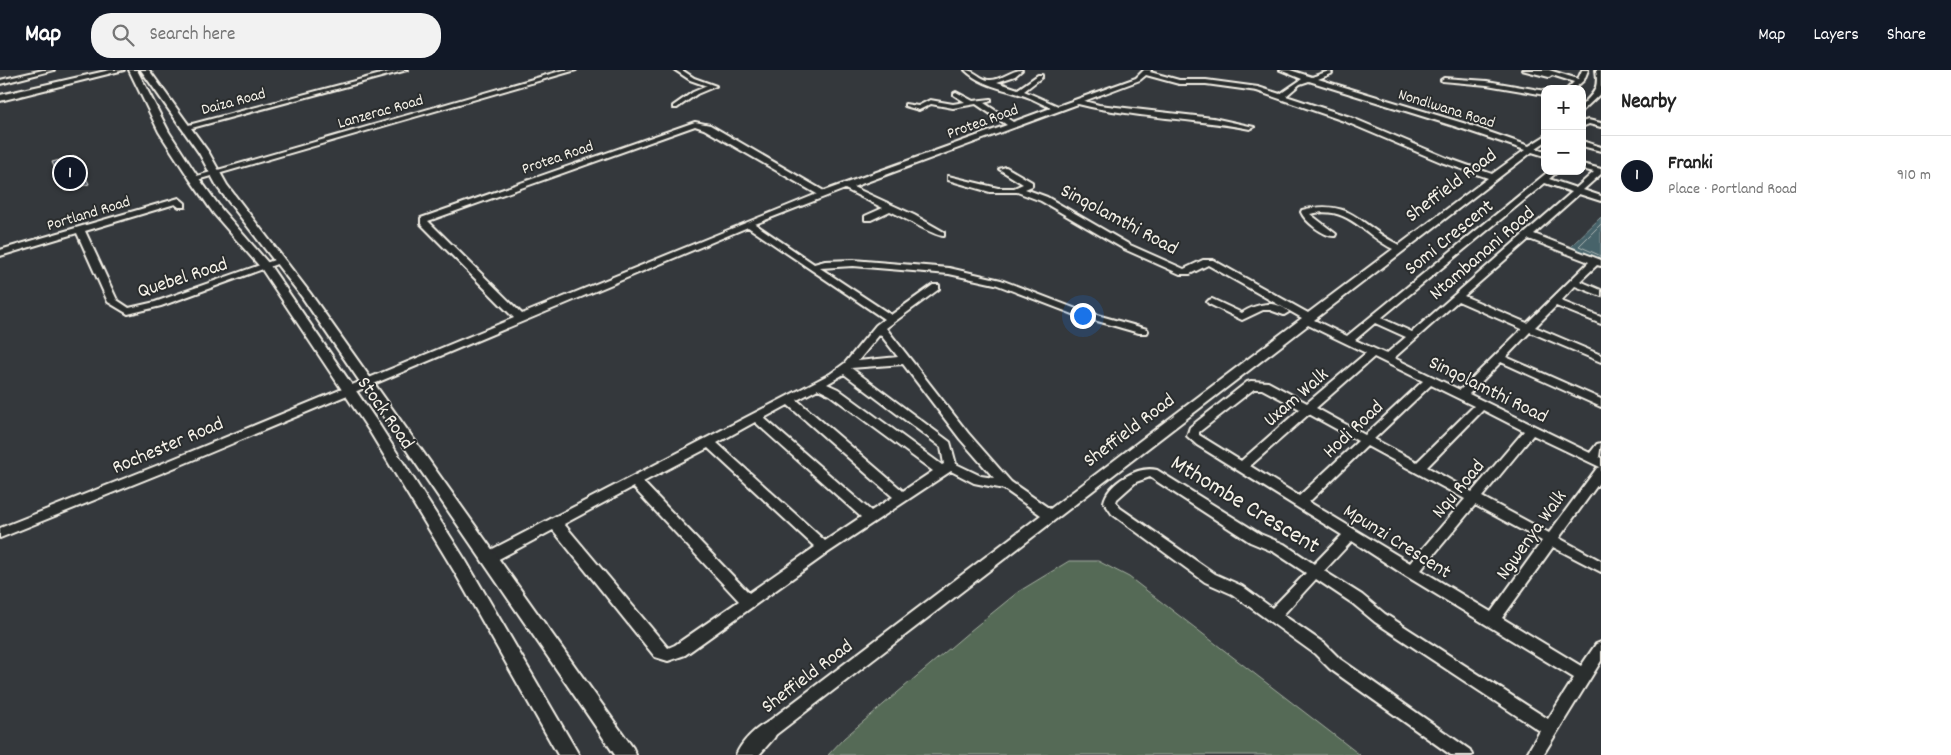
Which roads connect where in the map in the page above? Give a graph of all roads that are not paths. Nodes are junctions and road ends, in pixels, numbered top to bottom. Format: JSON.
{"nodes":[{"id":1,"x":51,"y":70,"type":"edge"},
{"id":2,"x":120,"y":70,"type":"edge"},
{"id":3,"x":133,"y":70,"type":"edge"},
{"id":4,"x":145,"y":70,"type":"edge"},
{"id":5,"x":404,"y":70,"type":"edge"},
{"id":6,"x":539,"y":70,"type":"edge"},
{"id":7,"x":573,"y":70,"type":"edge"},
{"id":8,"x":678,"y":70,"type":"edge"},
{"id":9,"x":968,"y":70,"type":"edge"},
{"id":10,"x":1019,"y":70,"type":"edge"},
{"id":11,"x":1283,"y":70,"type":"edge"},
{"id":12,"x":1525,"y":70,"type":"edge"},
{"id":13,"x":1542,"y":70,"type":"edge"},
{"id":14,"x":1584,"y":70,"type":"edge"},
{"id":15,"x":1599,"y":70,"type":"edge"},
{"id":16,"x":1147,"y":71,"type":"edge"},
{"id":17,"x":33,"y":72,"type":"edge"},
{"id":18,"x":1329,"y":73,"type":"dead end"},
{"id":19,"x":550,"y":75,"type":"junction"},
{"id":20,"x":1554,"y":75,"type":"junction"},
{"id":21,"x":1040,"y":76,"type":"dead end"},
{"id":22,"x":1311,"y":78,"type":"junction"},
{"id":23,"x":75,"y":80,"type":"junction"},
{"id":24,"x":1444,"y":80,"type":"dead end"},
{"id":25,"x":1601,"y":81,"type":"edge"},
{"id":26,"x":0,"y":82,"type":"edge"},
{"id":27,"x":1579,"y":82,"type":"junction"},
{"id":28,"x":141,"y":83,"type":"junction"},
{"id":29,"x":989,"y":83,"type":"junction"},
{"id":30,"x":1575,"y":85,"type":"edge"},
{"id":31,"x":1019,"y":92,"type":"junction"},
{"id":32,"x":1541,"y":92,"type":"edge"},
{"id":33,"x":956,"y":94,"type":"dead end"},
{"id":34,"x":0,"y":98,"type":"edge"},
{"id":35,"x":1281,"y":98,"type":"junction"},
{"id":36,"x":989,"y":100,"type":"dead end"},
{"id":37,"x":1076,"y":101,"type":"junction"},
{"id":38,"x":976,"y":103,"type":"junction"},
{"id":39,"x":907,"y":105,"type":"dead end"},
{"id":40,"x":1586,"y":105,"type":"edge"},
{"id":41,"x":675,"y":107,"type":"dead end"},
{"id":42,"x":1056,"y":108,"type":"junction"},
{"id":43,"x":1586,"y":123,"type":"edge"},
{"id":44,"x":1012,"y":125,"type":"junction"},
{"id":45,"x":1601,"y":125,"type":"edge"},
{"id":46,"x":185,"y":127,"type":"junction"},
{"id":47,"x":1250,"y":127,"type":"dead end"},
{"id":48,"x":1541,"y":141,"type":"edge"},
{"id":49,"x":1586,"y":143,"type":"edge"},
{"id":50,"x":1601,"y":148,"type":"edge"},
{"id":51,"x":1530,"y":149,"type":"junction"},
{"id":52,"x":1541,"y":153,"type":"edge"},
{"id":53,"x":1586,"y":167,"type":"edge"},
{"id":54,"x":1003,"y":169,"type":"dead end"},
{"id":55,"x":215,"y":172,"type":"junction"},
{"id":56,"x":1600,"y":172,"type":"edge"},
{"id":57,"x":1550,"y":175,"type":"edge"},
{"id":58,"x":194,"y":178,"type":"junction"},
{"id":59,"x":951,"y":178,"type":"dead end"},
{"id":60,"x":1493,"y":178,"type":"junction"},
{"id":61,"x":1544,"y":180,"type":"junction"},
{"id":62,"x":845,"y":186,"type":"junction"},
{"id":63,"x":1018,"y":189,"type":"junction"},
{"id":64,"x":1578,"y":191,"type":"junction"},
{"id":65,"x":823,"y":194,"type":"junction"},
{"id":66,"x":1601,"y":199,"type":"edge"},
{"id":67,"x":182,"y":205,"type":"dead end"},
{"id":68,"x":890,"y":208,"type":"junction"},
{"id":69,"x":868,"y":218,"type":"dead end"},
{"id":70,"x":749,"y":224,"type":"junction"},
{"id":71,"x":80,"y":230,"type":"junction"},
{"id":72,"x":941,"y":234,"type":"dead end"},
{"id":73,"x":1332,"y":234,"type":"dead end"},
{"id":74,"x":1528,"y":235,"type":"junction"},
{"id":75,"x":1400,"y":249,"type":"junction"},
{"id":76,"x":0,"y":253,"type":"edge"},
{"id":77,"x":280,"y":261,"type":"junction"},
{"id":78,"x":1598,"y":262,"type":"edge"},
{"id":79,"x":265,"y":266,"type":"junction"},
{"id":80,"x":812,"y":267,"type":"junction"},
{"id":81,"x":1573,"y":282,"type":"junction"},
{"id":82,"x":936,"y":287,"type":"dead end"},
{"id":83,"x":1601,"y":293,"type":"edge"},
{"id":84,"x":1458,"y":297,"type":"junction"},
{"id":85,"x":1212,"y":302,"type":"dead end"},
{"id":86,"x":1554,"y":302,"type":"junction"},
{"id":87,"x":521,"y":319,"type":"junction"},
{"id":88,"x":890,"y":319,"type":"junction"},
{"id":89,"x":1375,"y":319,"type":"junction"},
{"id":90,"x":1306,"y":320,"type":"junction"},
{"id":91,"x":1601,"y":321,"type":"edge"},
{"id":92,"x":880,"y":327,"type":"junction"},
{"id":93,"x":1527,"y":327,"type":"junction"},
{"id":94,"x":1143,"y":331,"type":"dead end"},
{"id":95,"x":1412,"y":336,"type":"junction"},
{"id":96,"x":1348,"y":340,"type":"junction"},
{"id":97,"x":1373,"y":352,"type":"junction"},
{"id":98,"x":1498,"y":357,"type":"junction"},
{"id":99,"x":1386,"y":359,"type":"junction"},
{"id":100,"x":1601,"y":359,"type":"edge"},
{"id":101,"x":906,"y":360,"type":"junction"},
{"id":102,"x":847,"y":367,"type":"junction"},
{"id":103,"x":1430,"y":380,"type":"junction"},
{"id":104,"x":366,"y":382,"type":"junction"},
{"id":105,"x":819,"y":384,"type":"junction"},
{"id":106,"x":348,"y":390,"type":"junction"},
{"id":107,"x":1462,"y":395,"type":"junction"},
{"id":108,"x":790,"y":400,"type":"junction"},
{"id":109,"x":1601,"y":403,"type":"edge"},
{"id":110,"x":1481,"y":404,"type":"junction"},
{"id":111,"x":1309,"y":409,"type":"junction"},
{"id":112,"x":756,"y":417,"type":"junction"},
{"id":113,"x":1532,"y":429,"type":"junction"},
{"id":114,"x":964,"y":436,"type":"junction"},
{"id":115,"x":1366,"y":439,"type":"junction"},
{"id":116,"x":710,"y":443,"type":"junction"},
{"id":117,"x":946,"y":444,"type":"junction"},
{"id":118,"x":1601,"y":447,"type":"edge"},
{"id":119,"x":1597,"y":460,"type":"edge"},
{"id":120,"x":1241,"y":467,"type":"junction"},
{"id":121,"x":1419,"y":468,"type":"junction"},
{"id":122,"x":946,"y":469,"type":"junction"},
{"id":123,"x":1601,"y":471,"type":"edge"},
{"id":124,"x":635,"y":482,"type":"junction"},
{"id":125,"x":1007,"y":485,"type":"junction"},
{"id":126,"x":902,"y":497,"type":"junction"},
{"id":127,"x":1473,"y":498,"type":"junction"},
{"id":128,"x":1300,"y":502,"type":"junction"},
{"id":129,"x":1050,"y":516,"type":"junction"},
{"id":130,"x":870,"y":518,"type":"junction"},
{"id":131,"x":556,"y":524,"type":"junction"},
{"id":132,"x":0,"y":533,"type":"edge"},
{"id":133,"x":1351,"y":534,"type":"junction"},
{"id":134,"x":1551,"y":540,"type":"junction"},
{"id":135,"x":824,"y":548,"type":"junction"},
{"id":136,"x":488,"y":558,"type":"junction"},
{"id":137,"x":1601,"y":567,"type":"edge"},
{"id":138,"x":1316,"y":572,"type":"junction"},
{"id":139,"x":1411,"y":572,"type":"junction"},
{"id":140,"x":748,"y":601,"type":"junction"},
{"id":141,"x":1273,"y":616,"type":"junction"},
{"id":142,"x":1492,"y":621,"type":"junction"},
{"id":143,"x":1601,"y":648,"type":"edge"},
{"id":144,"x":1584,"y":676,"type":"junction"},
{"id":145,"x":1550,"y":730,"type":"junction"},
{"id":146,"x":766,"y":732,"type":"junction"},
{"id":147,"x":1536,"y":754,"type":"edge"},
{"id":148,"x":569,"y":755,"type":"edge"},
{"id":149,"x":626,"y":755,"type":"edge"},
{"id":150,"x":737,"y":755,"type":"edge"},
{"id":151,"x":746,"y":755,"type":"edge"},
{"id":152,"x":1464,"y":755,"type":"edge"}],
"edges":[{"from":1,"to":17,"type":"street"},
{"from":2,"to":23,"type":"main road"},
{"from":3,"to":28,"type":"main road","name":"Stock Road"},
{"from":4,"to":46,"type":"main road","name":"Stock Road"},
{"from":5,"to":46,"type":"street","name":"Daiza Road"},
{"from":6,"to":19,"type":"street"},
{"from":7,"to":19,"type":"street","name":"Lanzerac Road"},
{"from":8,"to":41,"type":"street"},
{"from":9,"to":29,"type":"street"},
{"from":10,"to":29,"type":"street"},
{"from":11,"to":22,"type":"street","name":"Nondlwana Road"},
{"from":12,"to":20,"type":"street"},
{"from":13,"to":20,"type":"street"},
{"from":14,"to":27,"type":"street"},
{"from":15,"to":25,"type":"street"},
{"from":16,"to":35,"type":"street"},
{"from":16,"to":37,"type":"street","name":"Protea Road"},
{"from":17,"to":26,"type":"street"},
{"from":18,"to":22,"type":"street"},
{"from":19,"to":55,"type":"street","name":"Lanzerac Road"},
{"from":20,"to":27,"type":"street"},
{"from":21,"to":31,"type":"street"},
{"from":22,"to":35,"type":"street"},
{"from":22,"to":51,"type":"street","name":"Nondlwana Road"},
{"from":23,"to":28,"type":"main road"},
{"from":23,"to":34,"type":"main road"},
{"from":24,"to":32,"type":"street"},
{"from":25,"to":40,"type":"street"},
{"from":27,"to":30,"type":"street"},
{"from":28,"to":58,"type":"main road","name":"Stock Road"},
{"from":29,"to":31,"type":"street"},
{"from":31,"to":42,"type":"street"},
{"from":33,"to":38,"type":"street"},
{"from":35,"to":60,"type":"street"},
{"from":36,"to":38,"type":"street"},
{"from":37,"to":42,"type":"street","name":"Protea Road"},
{"from":37,"to":47,"type":"street"},
{"from":38,"to":39,"type":"street"},
{"from":38,"to":44,"type":"street"},
{"from":42,"to":44,"type":"street","name":"Protea Road"},
{"from":43,"to":45,"type":"street"},
{"from":44,"to":62,"type":"street","name":"Protea Road"},
{"from":46,"to":55,"type":"main road","name":"Stock Road"},
{"from":48,"to":51,"type":"street","name":"Sheffield Road"},
{"from":49,"to":50,"type":"street"},
{"from":51,"to":52,"type":"street","name":"Nondlwana Road"},
{"from":51,"to":60,"type":"street","name":"Sheffield Road"},
{"from":53,"to":56,"type":"street"},
{"from":54,"to":63,"type":"street"},
{"from":55,"to":58,"type":"street","name":"Lanzerac Road"},
{"from":55,"to":77,"type":"main road","name":"Stock Road"},
{"from":56,"to":64,"type":"street","name":"Ntambanani Road"},
{"from":57,"to":61,"type":"street","name":"Somi Crescent"},
{"from":58,"to":79,"type":"main road","name":"Stock Road"},
{"from":59,"to":63,"type":"street","name":"Sinqolamthi Road"},
{"from":60,"to":75,"type":"street","name":"Sheffield Road"},
{"from":61,"to":64,"type":"street"},
{"from":61,"to":89,"type":"street","name":"Somi Crescent"},
{"from":62,"to":65,"type":"street","name":"Protea Road"},
{"from":62,"to":68,"type":"street"},
{"from":63,"to":90,"type":"street","name":"Sinqolamthi Road"},
{"from":64,"to":66,"type":"street"},
{"from":64,"to":74,"type":"street","name":"Ntambanani Road"},
{"from":65,"to":70,"type":"street","name":"Protea Road"},
{"from":65,"to":87,"type":"street","name":"Protea Road"},
{"from":67,"to":71,"type":"street","name":"Portland Road"},
{"from":68,"to":69,"type":"street"},
{"from":68,"to":72,"type":"street"},
{"from":70,"to":80,"type":"street"},
{"from":70,"to":87,"type":"street","name":"Protea Road"},
{"from":71,"to":76,"type":"street","name":"Portland Road"},
{"from":71,"to":79,"type":"street","name":"Quebel Road"},
{"from":73,"to":75,"type":"street"},
{"from":74,"to":78,"type":"street"},
{"from":74,"to":84,"type":"street","name":"Ntambanani Road"},
{"from":75,"to":90,"type":"street","name":"Sheffield Road"},
{"from":77,"to":79,"type":"street","name":"Quebel Road"},
{"from":77,"to":104,"type":"main road","name":"Stock Road"},
{"from":78,"to":81,"type":"street"},
{"from":79,"to":106,"type":"main road","name":"Stock Road"},
{"from":80,"to":88,"type":"street"},
{"from":80,"to":94,"type":"street"},
{"from":81,"to":83,"type":"street"},
{"from":81,"to":86,"type":"street"},
{"from":82,"to":88,"type":"street"},
{"from":84,"to":93,"type":"street"},
{"from":84,"to":95,"type":"street","name":"Ntambanani Road"},
{"from":85,"to":90,"type":"street"},
{"from":86,"to":91,"type":"street"},
{"from":86,"to":93,"type":"street"},
{"from":87,"to":104,"type":"street","name":"Protea Road"},
{"from":88,"to":92,"type":"street"},
{"from":89,"to":95,"type":"street"},
{"from":89,"to":96,"type":"street","name":"Somi Crescent"},
{"from":90,"to":96,"type":"street","name":"Sinqolamthi Road"},
{"from":90,"to":129,"type":"street","name":"Sheffield Road"},
{"from":92,"to":101,"type":"street"},
{"from":92,"to":102,"type":"street"},
{"from":93,"to":98,"type":"street"},
{"from":93,"to":100,"type":"street"},
{"from":95,"to":99,"type":"street","name":"Ntambanani Road"},
{"from":96,"to":97,"type":"street","name":"Sinqolamthi Road"},
{"from":97,"to":99,"type":"street","name":"Sinqolamthi Road"},
{"from":97,"to":111,"type":"street","name":"Uxam Walk"},
{"from":98,"to":107,"type":"street"},
{"from":98,"to":109,"type":"street"},
{"from":99,"to":103,"type":"street","name":"Sinqolamthi Road"},
{"from":101,"to":102,"type":"street"},
{"from":101,"to":114,"type":"street"},
{"from":102,"to":105,"type":"street"},
{"from":102,"to":117,"type":"street"},
{"from":103,"to":107,"type":"street","name":"Sinqolamthi Road"},
{"from":103,"to":115,"type":"street","name":"Hodi Road"},
{"from":104,"to":106,"type":"street","name":"Rochester Road"},
{"from":104,"to":136,"type":"main road","name":"Stock Road"},
{"from":105,"to":108,"type":"street"},
{"from":105,"to":122,"type":"street"},
{"from":106,"to":132,"type":"street","name":"Rochester Road"},
{"from":106,"to":148,"type":"main road","name":"Stock Road"},
{"from":107,"to":110,"type":"street","name":"Sinqolamthi Road"},
{"from":108,"to":112,"type":"street"},
{"from":108,"to":126,"type":"street"},
{"from":110,"to":113,"type":"street","name":"Sinqolamthi Road"},
{"from":110,"to":121,"type":"street"},
{"from":111,"to":115,"type":"street"},
{"from":111,"to":120,"type":"street","name":"Uxam Walk"},
{"from":111,"to":120,"type":"street","name":"Mpunzi Crescent"},
{"from":112,"to":116,"type":"street"},
{"from":112,"to":130,"type":"street"},
{"from":113,"to":119,"type":"street","name":"Sinqolamthi Road"},
{"from":113,"to":127,"type":"street","name":"Nqu Road"},
{"from":114,"to":117,"type":"street"},
{"from":114,"to":125,"type":"street"},
{"from":115,"to":121,"type":"street"},
{"from":115,"to":128,"type":"street","name":"Hodi Road"},
{"from":116,"to":124,"type":"street"},
{"from":116,"to":135,"type":"street"},
{"from":117,"to":122,"type":"street"},
{"from":118,"to":119,"type":"street"},
{"from":120,"to":128,"type":"street","name":"Mpunzi Crescent"},
{"from":121,"to":127,"type":"street"},
{"from":122,"to":125,"type":"street"},
{"from":122,"to":126,"type":"street"},
{"from":123,"to":134,"type":"street","name":"Ngwenya Walk"},
{"from":124,"to":131,"type":"street"},
{"from":124,"to":140,"type":"street"},
{"from":125,"to":129,"type":"street"},
{"from":126,"to":130,"type":"street"},
{"from":127,"to":134,"type":"street"},
{"from":127,"to":139,"type":"street","name":"Nqu Road"},
{"from":128,"to":133,"type":"street","name":"Mpunzi Crescent"},
{"from":129,"to":146,"type":"street","name":"Sheffield Road"},
{"from":130,"to":135,"type":"street"},
{"from":131,"to":136,"type":"street"},
{"from":131,"to":140,"type":"street"},
{"from":133,"to":138,"type":"street"},
{"from":133,"to":139,"type":"street","name":"Mpunzi Crescent"},
{"from":134,"to":137,"type":"street"},
{"from":134,"to":142,"type":"street","name":"Ngwenya Walk"},
{"from":135,"to":140,"type":"street"},
{"from":136,"to":149,"type":"main road","name":"Stock Road"},
{"from":138,"to":141,"type":"street"},
{"from":138,"to":141,"type":"street","name":"Mthombe Crescent"},
{"from":138,"to":145,"type":"street","name":"Mthombe Crescent"},
{"from":139,"to":142,"type":"street","name":"Mpunzi Crescent"},
{"from":141,"to":152,"type":"street","name":"Mthombe Crescent"},
{"from":142,"to":144,"type":"street","name":"Mpunzi Crescent"},
{"from":143,"to":144,"type":"street"},
{"from":144,"to":145,"type":"street"},
{"from":145,"to":147,"type":"street"},
{"from":146,"to":150,"type":"street","name":"Sheffield Road"},
{"from":146,"to":151,"type":"main road"}]}
